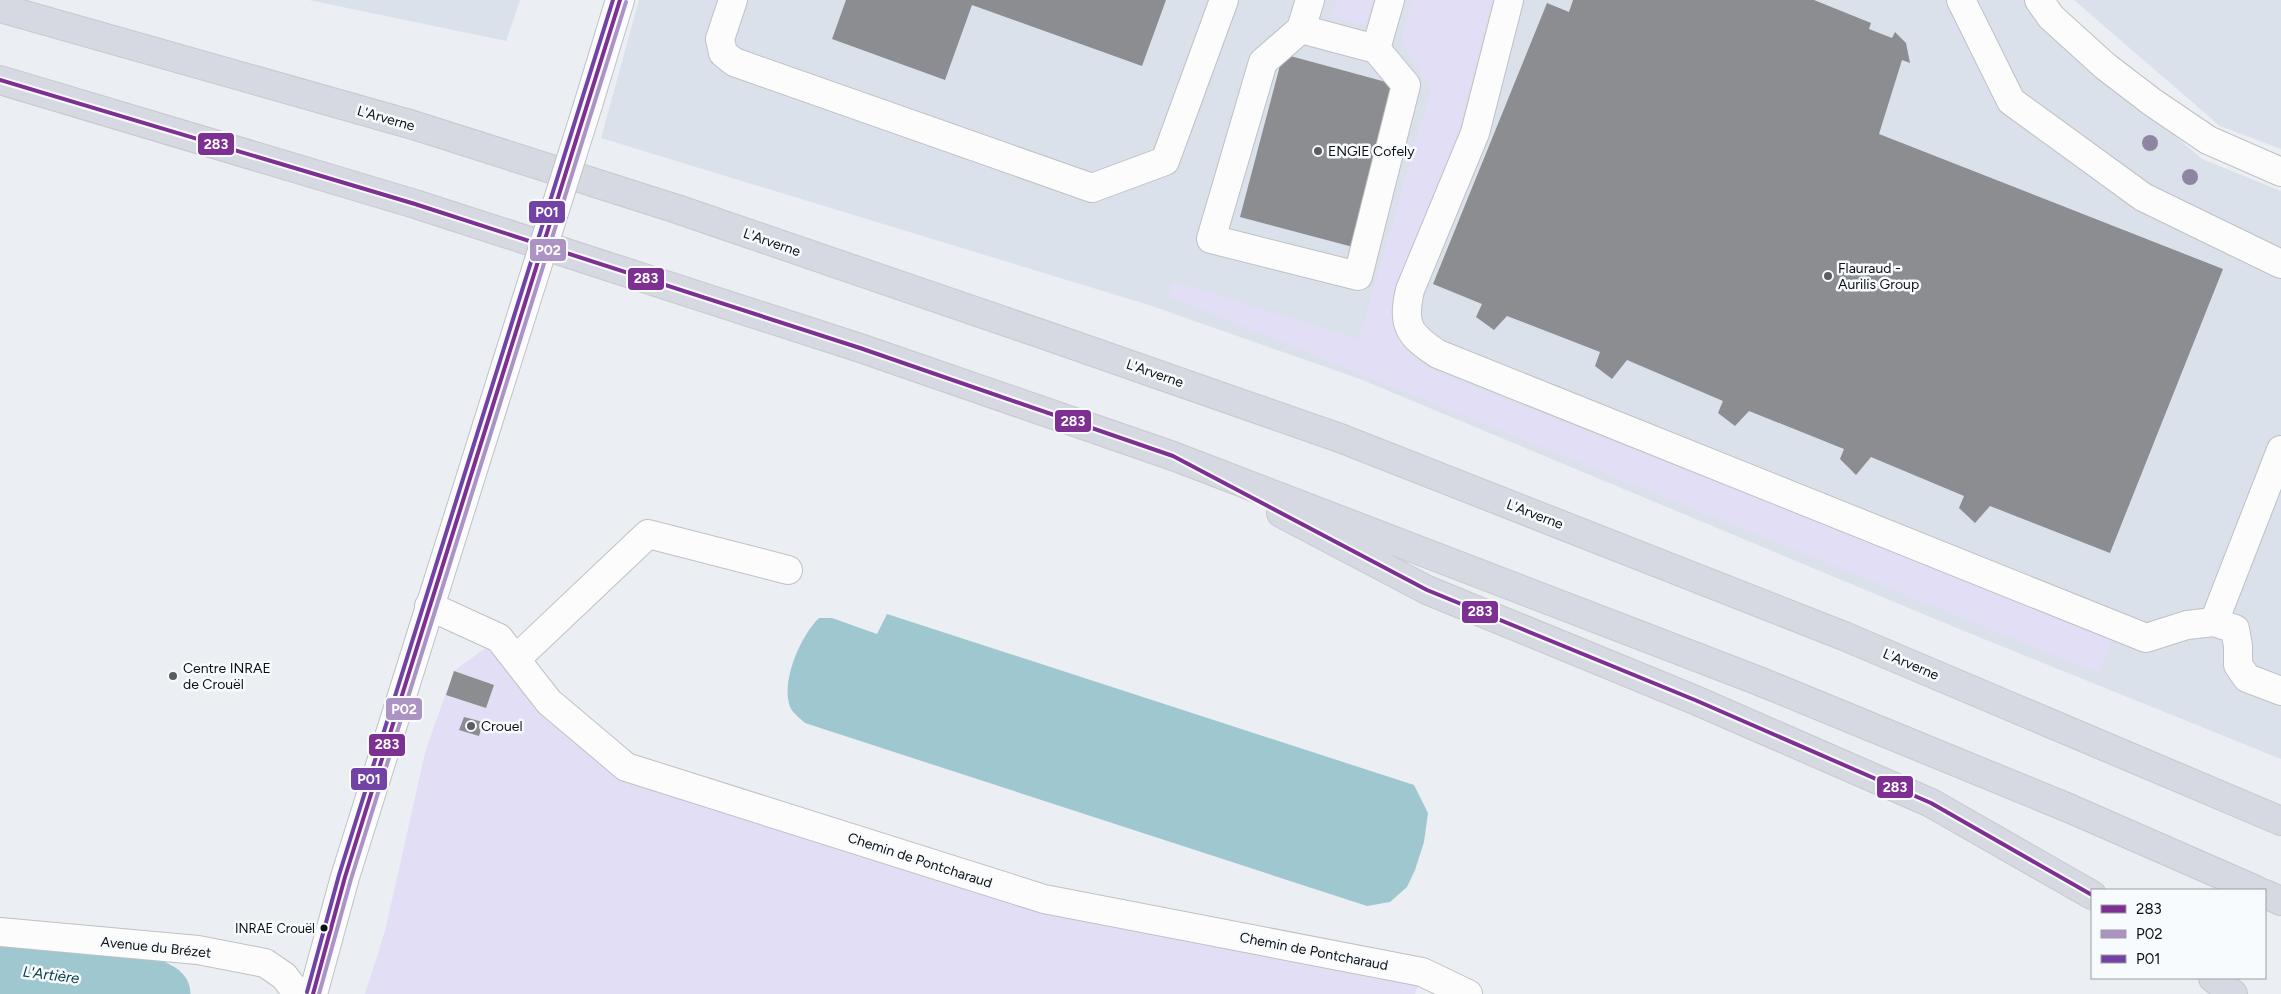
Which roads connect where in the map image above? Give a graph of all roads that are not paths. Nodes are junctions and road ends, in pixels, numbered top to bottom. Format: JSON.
{"nodes":[{"id":1,"x":620,"y":0,"type":"edge"},
{"id":2,"x":733,"y":0,"type":"edge"},
{"id":3,"x":1224,"y":0,"type":"edge"},
{"id":4,"x":1310,"y":0,"type":"edge"},
{"id":5,"x":1390,"y":0,"type":"edge"},
{"id":6,"x":1509,"y":0,"type":"edge"},
{"id":7,"x":1961,"y":0,"type":"edge"},
{"id":8,"x":2039,"y":0,"type":"edge"},
{"id":9,"x":7,"y":9,"type":"edge"},
{"id":10,"x":1301,"y":30,"type":"junction"},
{"id":11,"x":1376,"y":49,"type":"junction"},
{"id":12,"x":0,"y":80,"type":"edge"},
{"id":13,"x":2281,"y":172,"type":"edge"},
{"id":14,"x":2281,"y":264,"type":"edge"},
{"id":15,"x":2281,"y":450,"type":"edge"},
{"id":16,"x":1173,"y":456,"type":"junction"},
{"id":17,"x":788,"y":570,"type":"dead end"},
{"id":18,"x":430,"y":606,"type":"junction"},
{"id":19,"x":2214,"y":622,"type":"junction"},
{"id":20,"x":516,"y":659,"type":"junction"},
{"id":21,"x":2281,"y":691,"type":"edge"},
{"id":22,"x":2281,"y":821,"type":"edge"},
{"id":23,"x":2254,"y":889,"type":"edge"},
{"id":24,"x":2091,"y":894,"type":"edge"},
{"id":25,"x":2266,"y":894,"type":"edge"},
{"id":26,"x":2281,"y":901,"type":"edge"},
{"id":27,"x":0,"y":932,"type":"edge"},
{"id":28,"x":2214,"y":979,"type":"edge"},
{"id":29,"x":298,"y":994,"type":"edge"},
{"id":30,"x":313,"y":994,"type":"edge"},
{"id":31,"x":1468,"y":994,"type":"edge"},
{"id":32,"x":2233,"y":994,"type":"edge"}],
"edges":[{"from":1,"to":18,"type":"street","bridge":true},
{"from":2,"to":3,"type":"street"},
{"from":4,"to":10,"type":"street"},
{"from":5,"to":11,"type":"street"},
{"from":6,"to":19,"type":"street"},
{"from":7,"to":14,"type":"street"},
{"from":8,"to":13,"type":"street"},
{"from":9,"to":22,"type":"highway","name":"L'Arverne"},
{"from":10,"to":11,"type":"street"},
{"from":10,"to":11,"type":"street"},
{"from":12,"to":16,"type":"highway"},
{"from":15,"to":19,"type":"street"},
{"from":16,"to":23,"type":"highway"},
{"from":16,"to":24,"type":"highway"},
{"from":17,"to":20,"type":"street"},
{"from":18,"to":20,"type":"street","name":"Chemin de Pontcharaud"},
{"from":18,"to":30,"type":"street"},
{"from":19,"to":21,"type":"street"},
{"from":20,"to":31,"type":"street","name":"Chemin de Pontcharaud"},
{"from":25,"to":26,"type":"highway"},
{"from":27,"to":29,"type":"street","name":"Avenue du Brézet"},
{"from":28,"to":32,"type":"highway"}]}
